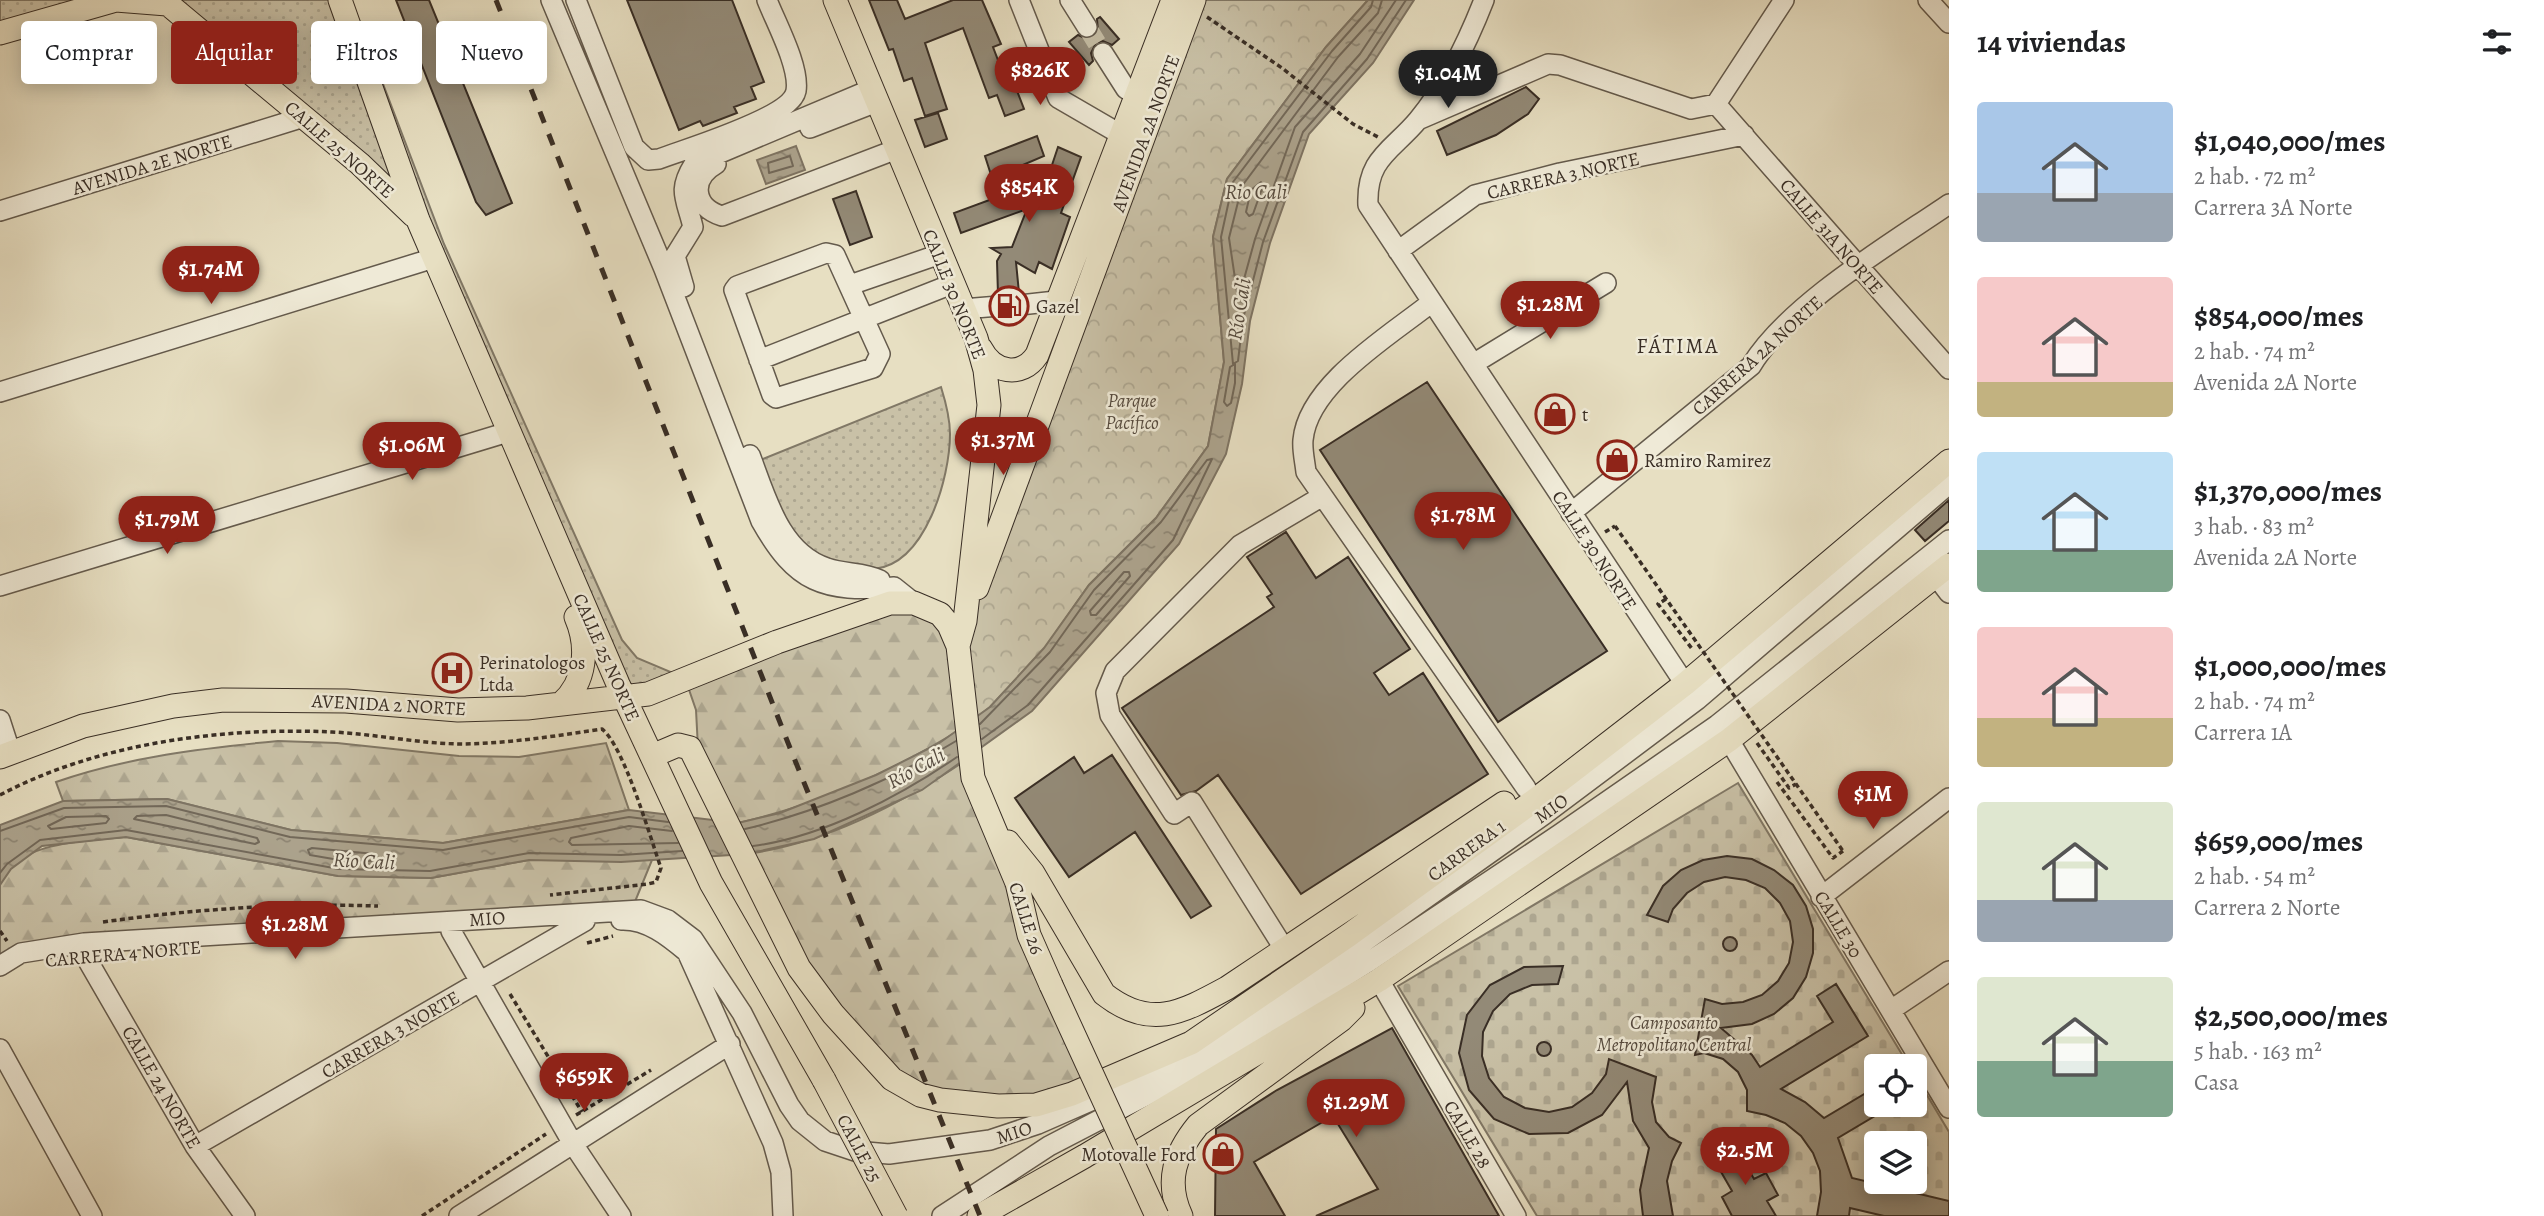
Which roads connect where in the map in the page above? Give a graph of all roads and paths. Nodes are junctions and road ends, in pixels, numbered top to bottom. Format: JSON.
{"nodes":[{"id":1,"x":340,"y":0,"type":"edge"},
{"id":2,"x":551,"y":0,"type":"edge"},
{"id":3,"x":576,"y":0,"type":"edge"},
{"id":4,"x":589,"y":0,"type":"edge"},
{"id":5,"x":754,"y":0,"type":"edge"},
{"id":6,"x":766,"y":0,"type":"edge"},
{"id":7,"x":835,"y":0,"type":"edge"},
{"id":8,"x":1019,"y":0,"type":"edge"},
{"id":9,"x":1070,"y":0,"type":"edge"},
{"id":10,"x":1173,"y":0,"type":"edge"},
{"id":11,"x":1484,"y":0,"type":"edge"},
{"id":12,"x":1784,"y":0,"type":"edge"},
{"id":13,"x":1928,"y":0,"type":"edge"},
{"id":14,"x":165,"y":2,"type":"edge"},
{"id":15,"x":1200,"y":8,"type":"edge"},
{"id":16,"x":1949,"y":23,"type":"edge"},
{"id":17,"x":1087,"y":27,"type":"tunnel mouth"},
{"id":18,"x":0,"y":33,"type":"edge"},
{"id":19,"x":1103,"y":53,"type":"tunnel mouth"},
{"id":20,"x":1137,"y":94,"type":"junction"},
{"id":21,"x":875,"y":95,"type":"junction"},
{"id":22,"x":1716,"y":104,"type":"junction"},
{"id":23,"x":783,"y":109,"type":"junction"},
{"id":24,"x":304,"y":117,"type":"junction"},
{"id":25,"x":1418,"y":120,"type":"junction"},
{"id":26,"x":1744,"y":135,"type":"junction"},
{"id":27,"x":1131,"y":140,"type":"junction"},
{"id":28,"x":1392,"y":145,"type":"junction"},
{"id":29,"x":897,"y":149,"type":"junction"},
{"id":30,"x":669,"y":155,"type":"junction"},
{"id":31,"x":1949,"y":204,"type":"edge"},
{"id":32,"x":0,"y":211,"type":"edge"},
{"id":33,"x":418,"y":220,"type":"junction"},
{"id":34,"x":1398,"y":251,"type":"junction"},
{"id":35,"x":940,"y":254,"type":"junction"},
{"id":36,"x":434,"y":258,"type":"junction"},
{"id":37,"x":1858,"y":266,"type":"junction"},
{"id":38,"x":1606,"y":283,"type":"dead end"},
{"id":39,"x":850,"y":285,"type":"junction"},
{"id":40,"x":952,"y":285,"type":"junction"},
{"id":41,"x":1056,"y":301,"type":"junction"},
{"id":42,"x":1432,"y":302,"type":"junction"},
{"id":43,"x":1020,"y":305,"type":"dead end"},
{"id":44,"x":999,"y":306,"type":"dead end"},
{"id":45,"x":964,"y":309,"type":"junction"},
{"id":46,"x":864,"y":318,"type":"junction"},
{"id":47,"x":976,"y":338,"type":"junction"},
{"id":48,"x":759,"y":360,"type":"junction"},
{"id":49,"x":1473,"y":364,"type":"junction"},
{"id":50,"x":1949,"y":369,"type":"edge"},
{"id":51,"x":0,"y":392,"type":"edge"},
{"id":52,"x":508,"y":432,"type":"junction"},
{"id":53,"x":1949,"y":461,"type":"edge"},
{"id":54,"x":1949,"y":484,"type":"edge"},
{"id":55,"x":1321,"y":497,"type":"junction"},
{"id":56,"x":1571,"y":513,"type":"junction"},
{"id":57,"x":1615,"y":526,"type":"dead end"},
{"id":58,"x":1949,"y":540,"type":"edge"},
{"id":59,"x":569,"y":573,"type":"junction"},
{"id":60,"x":1945,"y":578,"type":"edge"},
{"id":61,"x":0,"y":586,"type":"edge"},
{"id":62,"x":894,"y":587,"type":"junction"},
{"id":63,"x":1666,"y":599,"type":"junction"},
{"id":64,"x":914,"y":603,"type":"junction"},
{"id":65,"x":965,"y":621,"type":"junction"},
{"id":66,"x":958,"y":646,"type":"junction"},
{"id":67,"x":1697,"y":654,"type":"dead end"},
{"id":68,"x":1685,"y":684,"type":"junction"},
{"id":69,"x":625,"y":697,"type":"junction"},
{"id":70,"x":561,"y":704,"type":"junction"},
{"id":71,"x":0,"y":720,"type":"edge"},
{"id":72,"x":1729,"y":740,"type":"junction"},
{"id":73,"x":1755,"y":740,"type":"dead end"},
{"id":74,"x":1599,"y":751,"type":"junction"},
{"id":75,"x":5,"y":754,"type":"edge"},
{"id":76,"x":654,"y":760,"type":"junction"},
{"id":77,"x":1796,"y":784,"type":"junction"},
{"id":78,"x":1526,"y":788,"type":"junction"},
{"id":79,"x":0,"y":795,"type":"edge"},
{"id":80,"x":1949,"y":798,"type":"edge"},
{"id":81,"x":1790,"y":799,"type":"dead end"},
{"id":82,"x":990,"y":821,"type":"junction"},
{"id":83,"x":543,"y":896,"type":"dead end"},
{"id":84,"x":1821,"y":897,"type":"junction"},
{"id":85,"x":379,"y":906,"type":"dead end"},
{"id":86,"x":584,"y":921,"type":"junction"},
{"id":87,"x":100,"y":922,"type":"dead end"},
{"id":88,"x":451,"y":931,"type":"junction"},
{"id":89,"x":0,"y":932,"type":"edge"},
{"id":90,"x":618,"y":937,"type":"dead end"},
{"id":91,"x":16,"y":938,"type":"dead end"},
{"id":92,"x":7,"y":941,"type":"junction"},
{"id":93,"x":0,"y":946,"type":"edge"},
{"id":94,"x":577,"y":947,"type":"dead end"},
{"id":95,"x":1285,"y":950,"type":"junction"},
{"id":96,"x":84,"y":954,"type":"junction"},
{"id":97,"x":0,"y":966,"type":"edge"},
{"id":98,"x":1949,"y":971,"type":"edge"},
{"id":99,"x":0,"y":978,"type":"edge"},
{"id":100,"x":1379,"y":980,"type":"junction"},
{"id":101,"x":481,"y":982,"type":"junction"},
{"id":102,"x":507,"y":988,"type":"dead end"},
{"id":103,"x":1891,"y":1010,"type":"junction"},
{"id":104,"x":730,"y":1044,"type":"junction"},
{"id":105,"x":0,"y":1049,"type":"edge"},
{"id":106,"x":652,"y":1070,"type":"dead end"},
{"id":107,"x":824,"y":1080,"type":"joint"},
{"id":108,"x":1949,"y":1108,"type":"edge"},
{"id":109,"x":582,"y":1112,"type":"junction"},
{"id":110,"x":562,"y":1124,"type":"junction"},
{"id":111,"x":573,"y":1144,"type":"junction"},
{"id":112,"x":195,"y":1146,"type":"junction"},
{"id":113,"x":92,"y":1216,"type":"edge"},
{"id":114,"x":245,"y":1216,"type":"edge"},
{"id":115,"x":422,"y":1216,"type":"edge"},
{"id":116,"x":459,"y":1216,"type":"edge"},
{"id":117,"x":621,"y":1216,"type":"edge"},
{"id":118,"x":783,"y":1216,"type":"edge"},
{"id":119,"x":895,"y":1216,"type":"edge"},
{"id":120,"x":942,"y":1216,"type":"edge"},
{"id":121,"x":979,"y":1216,"type":"edge"},
{"id":122,"x":1157,"y":1216,"type":"edge"},
{"id":123,"x":1181,"y":1216,"type":"edge"},
{"id":124,"x":1516,"y":1216,"type":"edge"}],
"edges":[{"from":1,"to":33,"type":"main road","name":"CALLE 25 NORTE"},
{"from":2,"to":62,"type":"street"},
{"from":3,"to":30,"type":"street"},
{"from":4,"to":30,"type":"street"},
{"from":5,"to":23,"type":"street"},
{"from":6,"to":23,"type":"street"},
{"from":7,"to":21,"type":"main road","name":"CALLE 30 NORTE"},
{"from":8,"to":27,"type":"street"},
{"from":9,"to":17,"type":"street"},
{"from":10,"to":20,"type":"main road","name":"AVENIDA 2A NORTE"},
{"from":11,"to":25,"type":"street"},
{"from":12,"to":22,"type":"street"},
{"from":13,"to":16,"type":"street"},
{"from":14,"to":18,"type":"main road"},
{"from":14,"to":24,"type":"main road","name":"CALLE 25 NORTE"},
{"from":15,"to":27,"type":"main road","name":"AVENIDA 2A NORTE"},
{"from":15,"to":28,"type":"path"},
{"from":19,"to":20,"type":"street"},
{"from":20,"to":27,"type":"main road","name":"AVENIDA 2A NORTE"},
{"from":21,"to":29,"type":"main road","name":"CALLE 30 NORTE"},
{"from":21,"to":29,"type":"street"},
{"from":21,"to":62,"type":"street"},
{"from":22,"to":25,"type":"street"},
{"from":22,"to":26,"type":"street","name":"CALLE 31A NORTE"},
{"from":23,"to":30,"type":"street"},
{"from":24,"to":32,"type":"street","name":"AVENIDA 2E NORTE"},
{"from":24,"to":33,"type":"main road","name":"CALLE 25 NORTE"},
{"from":25,"to":28,"type":"street"},
{"from":26,"to":34,"type":"street","name":"CARRERA 3 NORTE"},
{"from":26,"to":37,"type":"street","name":"CALLE 31A NORTE"},
{"from":27,"to":41,"type":"main road","name":"AVENIDA 2A NORTE"},
{"from":27,"to":65,"type":"main road","name":"AVENIDA 2A NORTE"},
{"from":28,"to":34,"type":"street","name":"CALLE 30 NORTE"},
{"from":29,"to":35,"type":"main road","name":"CALLE 30 NORTE"},
{"from":31,"to":37,"type":"street","name":"CARRERA 2A NORTE"},
{"from":33,"to":36,"type":"main road","name":"CALLE 25 NORTE"},
{"from":34,"to":42,"type":"street","name":"CALLE 30 NORTE"},
{"from":35,"to":39,"type":"street"},
{"from":35,"to":40,"type":"main road","name":"CALLE 30 NORTE"},
{"from":36,"to":51,"type":"street"},
{"from":36,"to":52,"type":"main road","name":"CALLE 25 NORTE"},
{"from":37,"to":50,"type":"street","name":"CALLE 31A NORTE"},
{"from":37,"to":56,"type":"street","name":"CARRERA 2A NORTE"},
{"from":38,"to":49,"type":"street"},
{"from":39,"to":46,"type":"street"},
{"from":39,"to":48,"type":"street"},
{"from":40,"to":45,"type":"main road","name":"CALLE 30 NORTE"},
{"from":40,"to":46,"type":"street"},
{"from":41,"to":43,"type":"street"},
{"from":41,"to":47,"type":"main road","name":"AVENIDA 2A NORTE"},
{"from":42,"to":49,"type":"street","name":"CALLE 30 NORTE"},
{"from":42,"to":55,"type":"street"},
{"from":44,"to":45,"type":"street"},
{"from":45,"to":47,"type":"main road","name":"CALLE 30 NORTE"},
{"from":46,"to":48,"type":"street"},
{"from":46,"to":48,"type":"street"},
{"from":47,"to":65,"type":"main road","name":"CALLE 30 NORTE"},
{"from":49,"to":56,"type":"street","name":"CALLE 30 NORTE"},
{"from":52,"to":59,"type":"main road","name":"CALLE 25 NORTE"},
{"from":52,"to":61,"type":"street"},
{"from":53,"to":68,"type":"main road","name":"CARRERA 1"},
{"from":54,"to":97,"type":"street","name":"MIO"},
{"from":55,"to":78,"type":"street"},
{"from":55,"to":95,"type":"street"},
{"from":56,"to":68,"type":"street","name":"CALLE 30 NORTE"},
{"from":57,"to":63,"type":"path","bridge":true},
{"from":58,"to":120,"type":"street","name":"MIO"},
{"from":59,"to":69,"type":"main road","name":"CALLE 25 NORTE"},
{"from":59,"to":70,"type":"main road"},
{"from":60,"to":72,"type":"main road"},
{"from":62,"to":64,"type":"street"},
{"from":63,"to":67,"type":"path"},
{"from":63,"to":77,"type":"path","bridge":true},
{"from":64,"to":66,"type":"main road"},
{"from":64,"to":69,"type":"main road","name":"AVENIDA 2 NORTE"},
{"from":65,"to":66,"type":"main road","name":"CALLE 30 NORTE"},
{"from":66,"to":82,"type":"main road","name":"CALLE 26"},
{"from":68,"to":74,"type":"main road","name":"CARRERA 1"},
{"from":69,"to":70,"type":"main road","name":"AVENIDA 2 NORTE"},
{"from":69,"to":76,"type":"main road","name":"CALLE 25 NORTE"},
{"from":70,"to":75,"type":"main road","name":"AVENIDA 2 NORTE"},
{"from":71,"to":75,"type":"street"},
{"from":72,"to":84,"type":"street","name":"CALLE 30"},
{"from":72,"to":100,"type":"main road"},
{"from":73,"to":77,"type":"path"},
{"from":74,"to":76,"type":"main road","name":"CARRERA 1"},
{"from":74,"to":78,"type":"main road"},
{"from":76,"to":107,"type":"main road","name":"CALLE 25 NORTE"},
{"from":77,"to":81,"type":"path","bridge":true},
{"from":78,"to":95,"type":"main road"},
{"from":79,"to":83,"type":"path"},
{"from":80,"to":84,"type":"street"},
{"from":82,"to":95,"type":"main road"},
{"from":82,"to":122,"type":"main road","name":"CALLE 26","bridge":true},
{"from":84,"to":103,"type":"street","name":"CALLE 30"},
{"from":85,"to":87,"type":"path"},
{"from":86,"to":88,"type":"street","name":"CARRERA 4 NORTE"},
{"from":86,"to":101,"type":"street","name":"CARRERA 3 NORTE"},
{"from":86,"to":104,"type":"street"},
{"from":88,"to":96,"type":"street","name":"CARRERA 4 NORTE"},
{"from":88,"to":101,"type":"street"},
{"from":89,"to":92,"type":"path"},
{"from":90,"to":94,"type":"path"},
{"from":91,"to":92,"type":"path"},
{"from":92,"to":93,"type":"path"},
{"from":96,"to":99,"type":"street","name":"CARRERA 4 NORTE"},
{"from":96,"to":112,"type":"street","name":"CALLE 24 NORTE"},
{"from":98,"to":103,"type":"street"},
{"from":100,"to":121,"type":"main road"},
{"from":100,"to":123,"type":"main road"},
{"from":100,"to":124,"type":"street","name":"CALLE 28"},
{"from":101,"to":110,"type":"street"},
{"from":101,"to":112,"type":"street","name":"CARRERA 3 NORTE"},
{"from":102,"to":109,"type":"path"},
{"from":103,"to":108,"type":"street","name":"CALLE 30"},
{"from":104,"to":111,"type":"street"},
{"from":104,"to":118,"type":"street"},
{"from":105,"to":113,"type":"street"},
{"from":106,"to":109,"type":"path"},
{"from":107,"to":119,"type":"main road","name":"CALLE 25","bridge":true},
{"from":109,"to":110,"type":"path"},
{"from":110,"to":111,"type":"street"},
{"from":110,"to":115,"type":"path"},
{"from":111,"to":116,"type":"street"},
{"from":111,"to":117,"type":"street"},
{"from":112,"to":114,"type":"street","name":"CALLE 24 NORTE"}]}
